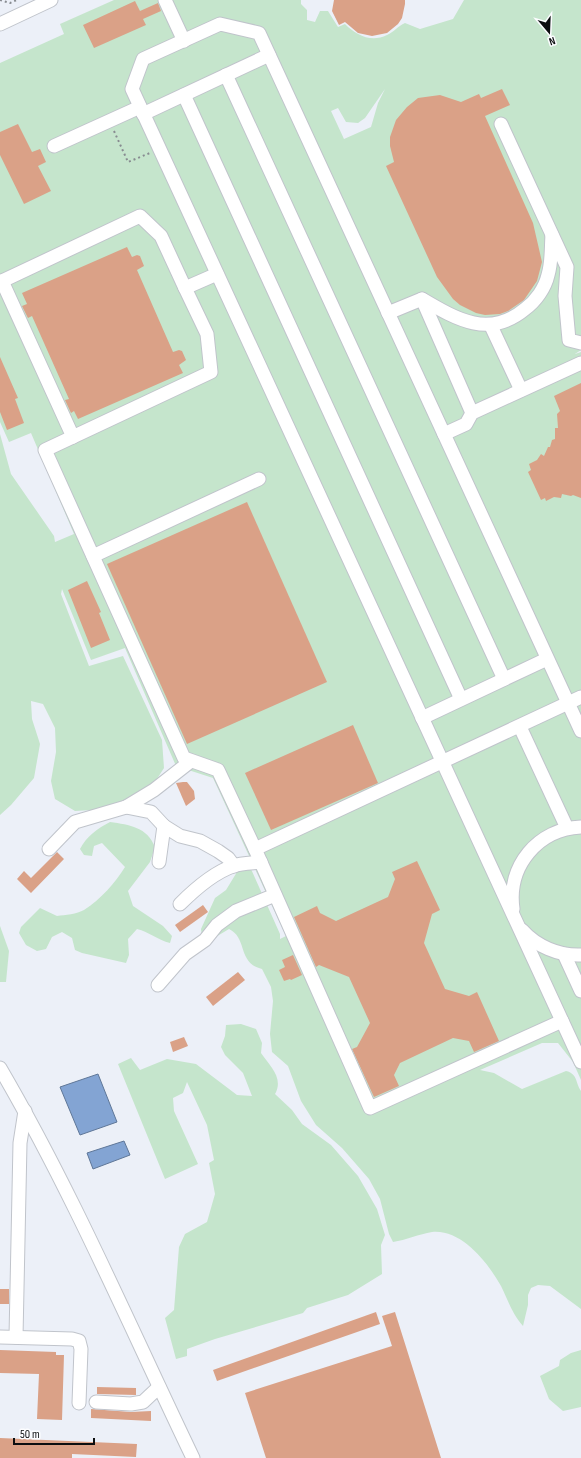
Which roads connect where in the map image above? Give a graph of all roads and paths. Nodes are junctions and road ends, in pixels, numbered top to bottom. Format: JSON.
{"nodes":[{"id":1,"x":0,"y":0,"type":"edge"},
{"id":2,"x":17,"y":0,"type":"edge"},
{"id":3,"x":51,"y":0,"type":"edge"},
{"id":4,"x":165,"y":0,"type":"edge"},
{"id":5,"x":0,"y":24,"type":"edge"},
{"id":6,"x":184,"y":41,"type":"junction"},
{"id":7,"x":269,"y":55,"type":"junction"},
{"id":8,"x":226,"y":75,"type":"junction"},
{"id":9,"x":184,"y":95,"type":"junction"},
{"id":10,"x":142,"y":110,"type":"junction"},
{"id":11,"x":109,"y":121,"type":"junction"},
{"id":12,"x":501,"y":124,"type":"dead end"},
{"id":13,"x":54,"y":146,"type":"dead end"},
{"id":14,"x":159,"y":149,"type":"junction"},
{"id":15,"x":552,"y":235,"type":"junction"},
{"id":16,"x":217,"y":274,"type":"junction"},
{"id":17,"x":1,"y":281,"type":"edge"},
{"id":18,"x":185,"y":288,"type":"junction"},
{"id":19,"x":422,"y":299,"type":"junction"},
{"id":20,"x":388,"y":313,"type":"junction"},
{"id":21,"x":491,"y":326,"type":"junction"},
{"id":22,"x":581,"y":343,"type":"edge"},
{"id":23,"x":581,"y":363,"type":"edge"},
{"id":24,"x":521,"y":390,"type":"junction"},
{"id":25,"x":472,"y":413,"type":"junction"},
{"id":26,"x":444,"y":434,"type":"junction"},
{"id":27,"x":73,"y":437,"type":"junction"},
{"id":28,"x":259,"y":478,"type":"dead end"},
{"id":29,"x":93,"y":556,"type":"junction"},
{"id":30,"x":547,"y":659,"type":"junction"},
{"id":31,"x":504,"y":679,"type":"junction"},
{"id":32,"x":581,"y":697,"type":"edge"},
{"id":33,"x":462,"y":699,"type":"junction"},
{"id":34,"x":568,"y":703,"type":"junction"},
{"id":35,"x":422,"y":718,"type":"junction"},
{"id":36,"x":520,"y":727,"type":"junction"},
{"id":37,"x":581,"y":731,"type":"edge"},
{"id":38,"x":191,"y":761,"type":"junction"},
{"id":39,"x":442,"y":761,"type":"junction"},
{"id":40,"x":126,"y":807,"type":"junction"},
{"id":41,"x":164,"y":826,"type":"junction"},
{"id":42,"x":581,"y":827,"type":"edge"},
{"id":43,"x":567,"y":828,"type":"junction"},
{"id":44,"x":49,"y":849,"type":"dead end"},
{"id":45,"x":255,"y":849,"type":"junction"},
{"id":46,"x":159,"y":862,"type":"dead end"},
{"id":47,"x":261,"y":862,"type":"junction"},
{"id":48,"x":234,"y":866,"type":"junction"},
{"id":49,"x":275,"y":895,"type":"junction"},
{"id":50,"x":180,"y":904,"type":"dead end"},
{"id":51,"x":516,"y":922,"type":"junction"},
{"id":52,"x":564,"y":954,"type":"junction"},
{"id":53,"x":581,"y":955,"type":"edge"},
{"id":54,"x":158,"y":985,"type":"dead end"},
{"id":55,"x":581,"y":991,"type":"edge"},
{"id":56,"x":562,"y":1020,"type":"junction"},
{"id":57,"x":581,"y":1062,"type":"edge"},
{"id":58,"x":0,"y":1068,"type":"edge"},
{"id":59,"x":26,"y":1111,"type":"junction"},
{"id":60,"x":0,"y":1337,"type":"edge"},
{"id":61,"x":16,"y":1337,"type":"junction"},
{"id":62,"x":159,"y":1387,"type":"junction"},
{"id":63,"x":96,"y":1402,"type":"dead end"},
{"id":64,"x":79,"y":1403,"type":"dead end"},
{"id":65,"x":193,"y":1458,"type":"edge"}],
"edges":[{"from":1,"to":2,"type":"path"},
{"from":3,"to":5,"type":"street"},
{"from":4,"to":6,"type":"street"},
{"from":6,"to":7,"type":"street"},
{"from":6,"to":10,"type":"street"},
{"from":7,"to":8,"type":"street"},
{"from":7,"to":20,"type":"street"},
{"from":8,"to":9,"type":"street"},
{"from":8,"to":31,"type":"street"},
{"from":9,"to":10,"type":"street"},
{"from":9,"to":33,"type":"street"},
{"from":10,"to":11,"type":"street"},
{"from":10,"to":14,"type":"street"},
{"from":11,"to":13,"type":"street"},
{"from":11,"to":14,"type":"path"},
{"from":12,"to":15,"type":"street"},
{"from":14,"to":16,"type":"street"},
{"from":15,"to":21,"type":"street"},
{"from":15,"to":22,"type":"street"},
{"from":16,"to":18,"type":"street"},
{"from":16,"to":35,"type":"street"},
{"from":17,"to":18,"type":"street"},
{"from":17,"to":27,"type":"street"},
{"from":18,"to":27,"type":"street"},
{"from":19,"to":20,"type":"street"},
{"from":19,"to":21,"type":"street"},
{"from":19,"to":25,"type":"street"},
{"from":20,"to":26,"type":"street"},
{"from":21,"to":24,"type":"street"},
{"from":23,"to":24,"type":"street"},
{"from":24,"to":25,"type":"street"},
{"from":25,"to":26,"type":"street"},
{"from":26,"to":30,"type":"street"},
{"from":27,"to":29,"type":"street"},
{"from":28,"to":29,"type":"street"},
{"from":29,"to":38,"type":"street"},
{"from":30,"to":31,"type":"street"},
{"from":30,"to":34,"type":"street"},
{"from":31,"to":33,"type":"street"},
{"from":32,"to":34,"type":"street"},
{"from":33,"to":35,"type":"street"},
{"from":34,"to":36,"type":"street"},
{"from":34,"to":37,"type":"street"},
{"from":35,"to":39,"type":"street"},
{"from":36,"to":39,"type":"street"},
{"from":36,"to":43,"type":"street"},
{"from":38,"to":40,"type":"street"},
{"from":38,"to":45,"type":"street"},
{"from":39,"to":45,"type":"street"},
{"from":39,"to":51,"type":"street"},
{"from":40,"to":41,"type":"street"},
{"from":40,"to":44,"type":"street"},
{"from":41,"to":46,"type":"street"},
{"from":41,"to":48,"type":"street"},
{"from":42,"to":43,"type":"street"},
{"from":43,"to":51,"type":"street"},
{"from":45,"to":47,"type":"street"},
{"from":47,"to":48,"type":"street"},
{"from":47,"to":49,"type":"street"},
{"from":48,"to":50,"type":"street"},
{"from":49,"to":54,"type":"street"},
{"from":49,"to":56,"type":"street"},
{"from":51,"to":52,"type":"street"},
{"from":51,"to":56,"type":"street"},
{"from":52,"to":53,"type":"street"},
{"from":52,"to":55,"type":"street"},
{"from":56,"to":57,"type":"street"},
{"from":58,"to":59,"type":"street"},
{"from":59,"to":61,"type":"street"},
{"from":59,"to":62,"type":"street"},
{"from":60,"to":61,"type":"street"},
{"from":61,"to":64,"type":"street"},
{"from":62,"to":63,"type":"street"},
{"from":62,"to":65,"type":"street"}]}
